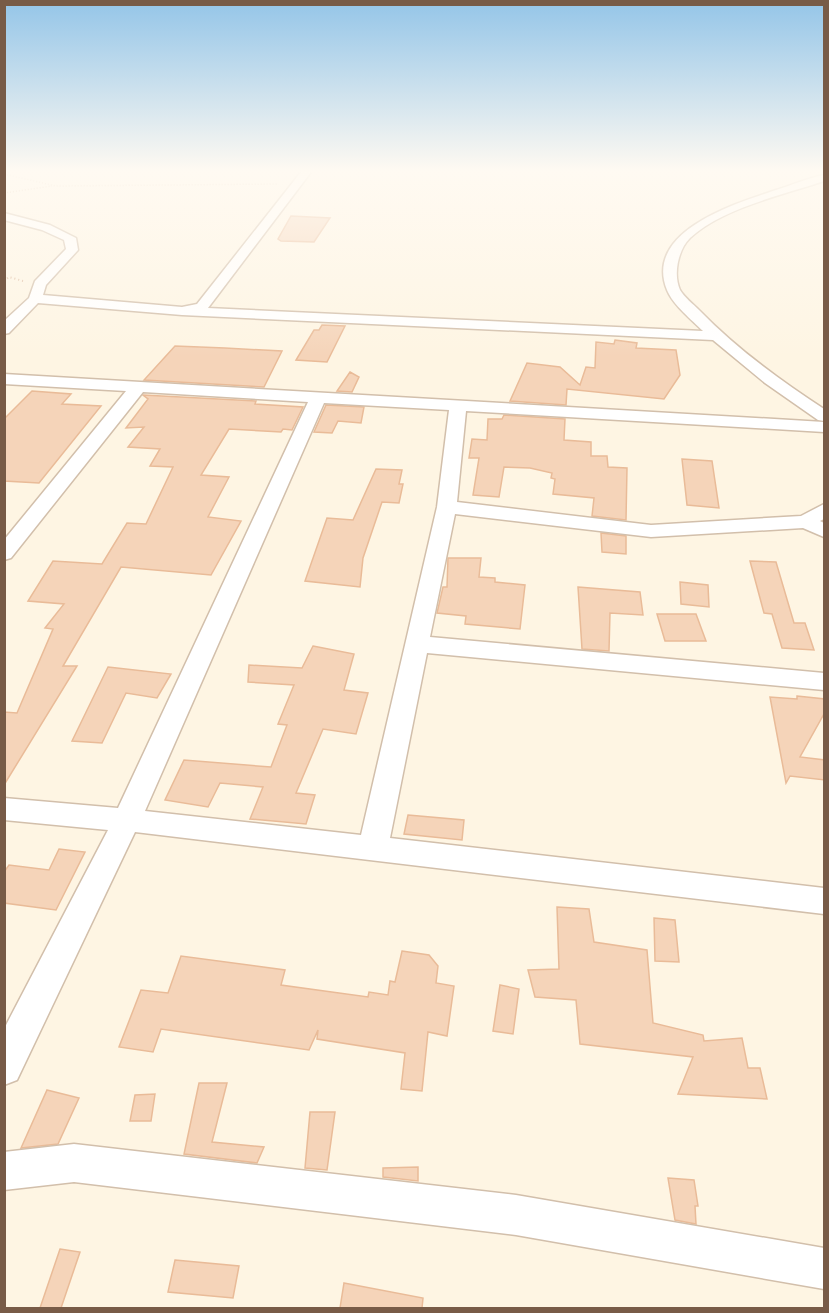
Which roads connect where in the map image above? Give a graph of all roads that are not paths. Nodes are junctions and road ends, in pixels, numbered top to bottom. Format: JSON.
{"nodes":[{"id":1,"x":61,"y":233,"type":"edge"},
{"id":2,"x":258,"y":233,"type":"edge"},
{"id":3,"x":690,"y":233,"type":"edge"},
{"id":4,"x":34,"y":300,"type":"junction"},
{"id":5,"x":182,"y":311,"type":"junction"},
{"id":6,"x":4,"y":330,"type":"edge"},
{"id":7,"x":714,"y":336,"type":"junction"},
{"id":8,"x":4,"y":379,"type":"edge"},
{"id":9,"x":138,"y":387,"type":"junction"},
{"id":10,"x":318,"y":398,"type":"junction"},
{"id":11,"x":458,"y":406,"type":"junction"},
{"id":12,"x":825,"y":416,"type":"edge"},
{"id":13,"x":825,"y":427,"type":"edge"},
{"id":14,"x":447,"y":507,"type":"junction"},
{"id":15,"x":825,"y":510,"type":"edge"},
{"id":16,"x":816,"y":526,"type":"edge"},
{"id":17,"x":4,"y":554,"type":"edge"},
{"id":18,"x":418,"y":644,"type":"junction"},
{"id":19,"x":825,"y":682,"type":"edge"},
{"id":20,"x":4,"y":809,"type":"edge"},
{"id":21,"x":127,"y":820,"type":"junction"},
{"id":22,"x":373,"y":848,"type":"junction"},
{"id":23,"x":825,"y":901,"type":"edge"},
{"id":24,"x":4,"y":1067,"type":"edge"},
{"id":25,"x":4,"y":1171,"type":"edge"},
{"id":26,"x":825,"y":1269,"type":"edge"}],
"edges":[{"from":1,"to":4,"type":"street"},
{"from":2,"to":5,"type":"street"},
{"from":3,"to":7,"type":"street"},
{"from":4,"to":5,"type":"street"},
{"from":4,"to":6,"type":"street"},
{"from":5,"to":7,"type":"street"},
{"from":7,"to":12,"type":"street"},
{"from":8,"to":9,"type":"street"},
{"from":9,"to":10,"type":"street"},
{"from":9,"to":17,"type":"street"},
{"from":10,"to":11,"type":"street"},
{"from":10,"to":21,"type":"street"},
{"from":11,"to":13,"type":"street"},
{"from":11,"to":14,"type":"street"},
{"from":14,"to":16,"type":"street"},
{"from":14,"to":18,"type":"street"},
{"from":15,"to":16,"type":"street"},
{"from":18,"to":19,"type":"street"},
{"from":18,"to":22,"type":"street"},
{"from":20,"to":21,"type":"street"},
{"from":21,"to":22,"type":"street"},
{"from":21,"to":24,"type":"street"},
{"from":22,"to":23,"type":"street"},
{"from":25,"to":26,"type":"street"}]}
